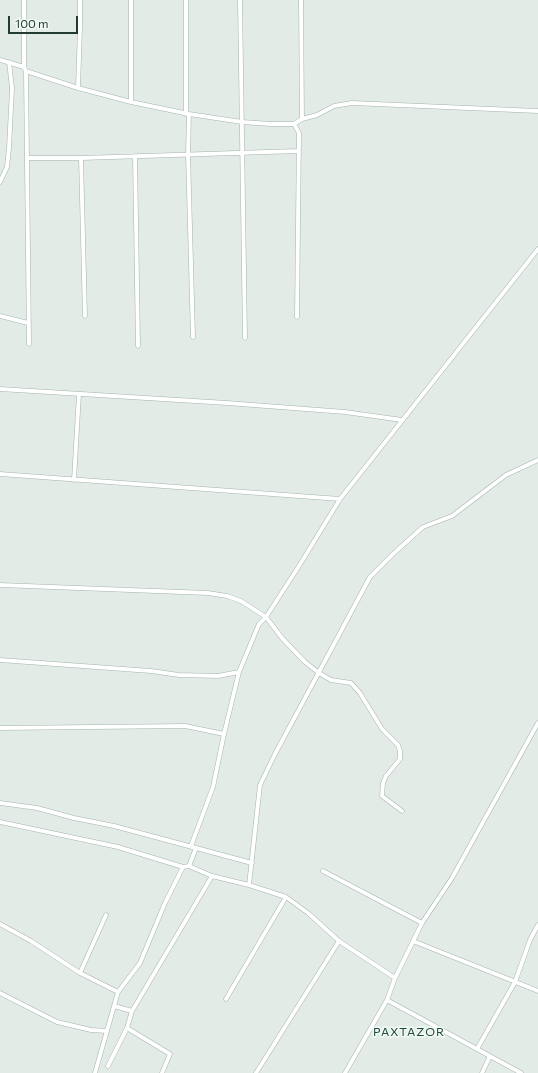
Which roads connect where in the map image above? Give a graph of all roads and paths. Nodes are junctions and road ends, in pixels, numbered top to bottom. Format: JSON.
{"nodes":[{"id":1,"x":24,"y":0,"type":"edge"},
{"id":2,"x":80,"y":0,"type":"edge"},
{"id":3,"x":131,"y":0,"type":"edge"},
{"id":4,"x":186,"y":0,"type":"edge"},
{"id":5,"x":240,"y":0,"type":"edge"},
{"id":6,"x":301,"y":0,"type":"edge"},
{"id":7,"x":0,"y":60,"type":"edge"},
{"id":8,"x":9,"y":62,"type":"junction"},
{"id":9,"x":25,"y":69,"type":"junction"},
{"id":10,"x":78,"y":88,"type":"junction"},
{"id":11,"x":131,"y":102,"type":"junction"},
{"id":12,"x":538,"y":111,"type":"edge"},
{"id":13,"x":188,"y":114,"type":"junction"},
{"id":14,"x":302,"y":119,"type":"junction"},
{"id":15,"x":242,"y":122,"type":"junction"},
{"id":16,"x":294,"y":124,"type":"junction"},
{"id":17,"x":298,"y":151,"type":"junction"},
{"id":18,"x":188,"y":154,"type":"junction"},
{"id":19,"x":242,"y":154,"type":"junction"},
{"id":20,"x":135,"y":156,"type":"junction"},
{"id":21,"x":28,"y":158,"type":"junction"},
{"id":22,"x":81,"y":158,"type":"junction"},
{"id":23,"x":0,"y":182,"type":"edge"},
{"id":24,"x":538,"y":249,"type":"edge"},
{"id":25,"x":0,"y":316,"type":"edge"},
{"id":26,"x":85,"y":316,"type":"dead end"},
{"id":27,"x":297,"y":317,"type":"dead end"},
{"id":28,"x":28,"y":323,"type":"junction"},
{"id":29,"x":192,"y":337,"type":"dead end"},
{"id":30,"x":245,"y":338,"type":"dead end"},
{"id":31,"x":28,"y":344,"type":"dead end"},
{"id":32,"x":138,"y":346,"type":"dead end"},
{"id":33,"x":0,"y":389,"type":"edge"},
{"id":34,"x":79,"y":394,"type":"junction"},
{"id":35,"x":402,"y":420,"type":"junction"},
{"id":36,"x":538,"y":460,"type":"edge"},
{"id":37,"x":0,"y":474,"type":"edge"},
{"id":38,"x":74,"y":480,"type":"junction"},
{"id":39,"x":340,"y":499,"type":"junction"},
{"id":40,"x":0,"y":585,"type":"edge"},
{"id":41,"x":266,"y":617,"type":"junction"},
{"id":42,"x":0,"y":660,"type":"edge"},
{"id":43,"x":239,"y":672,"type":"junction"},
{"id":44,"x":319,"y":673,"type":"junction"},
{"id":45,"x":538,"y":723,"type":"edge"},
{"id":46,"x":0,"y":728,"type":"edge"},
{"id":47,"x":224,"y":734,"type":"junction"},
{"id":48,"x":0,"y":803,"type":"edge"},
{"id":49,"x":402,"y":811,"type":"dead end"},
{"id":50,"x":0,"y":822,"type":"edge"},
{"id":51,"x":191,"y":846,"type":"junction"},
{"id":52,"x":196,"y":848,"type":"junction"},
{"id":53,"x":252,"y":863,"type":"junction"},
{"id":54,"x":189,"y":866,"type":"junction"},
{"id":55,"x":183,"y":867,"type":"junction"},
{"id":56,"x":323,"y":870,"type":"dead end"},
{"id":57,"x":212,"y":876,"type":"junction"},
{"id":58,"x":249,"y":885,"type":"junction"},
{"id":59,"x":286,"y":897,"type":"junction"},
{"id":60,"x":106,"y":914,"type":"dead end"},
{"id":61,"x":422,"y":923,"type":"junction"},
{"id":62,"x":0,"y":924,"type":"edge"},
{"id":63,"x":538,"y":925,"type":"edge"},
{"id":64,"x":339,"y":941,"type":"junction"},
{"id":65,"x":413,"y":941,"type":"junction"},
{"id":66,"x":80,"y":973,"type":"junction"},
{"id":67,"x":394,"y":978,"type":"junction"},
{"id":68,"x":515,"y":982,"type":"junction"},
{"id":69,"x":538,"y":991,"type":"edge"},
{"id":70,"x":118,"y":992,"type":"junction"},
{"id":71,"x":0,"y":993,"type":"edge"},
{"id":72,"x":226,"y":999,"type":"dead end"},
{"id":73,"x":387,"y":1000,"type":"junction"},
{"id":74,"x":114,"y":1006,"type":"junction"},
{"id":75,"x":132,"y":1011,"type":"junction"},
{"id":76,"x":127,"y":1028,"type":"junction"},
{"id":77,"x":107,"y":1031,"type":"junction"},
{"id":78,"x":477,"y":1050,"type":"junction"},
{"id":79,"x":490,"y":1056,"type":"junction"},
{"id":80,"x":108,"y":1066,"type":"dead end"},
{"id":81,"x":95,"y":1073,"type":"edge"},
{"id":82,"x":162,"y":1073,"type":"edge"},
{"id":83,"x":256,"y":1073,"type":"edge"},
{"id":84,"x":346,"y":1073,"type":"edge"},
{"id":85,"x":482,"y":1073,"type":"edge"},
{"id":86,"x":521,"y":1073,"type":"edge"}],
"edges":[{"from":1,"to":9,"type":"street"},
{"from":2,"to":10,"type":"street"},
{"from":3,"to":11,"type":"street"},
{"from":4,"to":13,"type":"street"},
{"from":5,"to":15,"type":"street"},
{"from":6,"to":14,"type":"street"},
{"from":7,"to":8,"type":"street"},
{"from":8,"to":9,"type":"street"},
{"from":8,"to":23,"type":"street"},
{"from":9,"to":10,"type":"street"},
{"from":9,"to":21,"type":"street"},
{"from":10,"to":11,"type":"street"},
{"from":11,"to":13,"type":"street"},
{"from":12,"to":14,"type":"street"},
{"from":13,"to":15,"type":"street"},
{"from":13,"to":18,"type":"street"},
{"from":14,"to":16,"type":"street"},
{"from":15,"to":16,"type":"street"},
{"from":15,"to":19,"type":"street"},
{"from":16,"to":17,"type":"street"},
{"from":17,"to":19,"type":"street"},
{"from":17,"to":27,"type":"street"},
{"from":18,"to":19,"type":"street"},
{"from":18,"to":20,"type":"street"},
{"from":18,"to":29,"type":"street"},
{"from":19,"to":30,"type":"street"},
{"from":20,"to":22,"type":"street"},
{"from":20,"to":32,"type":"street"},
{"from":21,"to":22,"type":"street"},
{"from":21,"to":28,"type":"street"},
{"from":22,"to":26,"type":"street"},
{"from":24,"to":35,"type":"street"},
{"from":25,"to":28,"type":"street"},
{"from":28,"to":31,"type":"street"},
{"from":33,"to":34,"type":"street"},
{"from":34,"to":35,"type":"street"},
{"from":34,"to":38,"type":"street"},
{"from":35,"to":39,"type":"street"},
{"from":36,"to":44,"type":"street"},
{"from":37,"to":38,"type":"street"},
{"from":38,"to":39,"type":"street"},
{"from":39,"to":41,"type":"street"},
{"from":40,"to":41,"type":"street"},
{"from":41,"to":43,"type":"street"},
{"from":41,"to":44,"type":"street"},
{"from":42,"to":43,"type":"street"},
{"from":43,"to":47,"type":"street"},
{"from":44,"to":49,"type":"street"},
{"from":44,"to":53,"type":"street"},
{"from":45,"to":61,"type":"street"},
{"from":46,"to":47,"type":"street"},
{"from":47,"to":51,"type":"street"},
{"from":48,"to":51,"type":"street"},
{"from":50,"to":55,"type":"street"},
{"from":51,"to":52,"type":"street"},
{"from":52,"to":53,"type":"street"},
{"from":52,"to":54,"type":"street"},
{"from":53,"to":58,"type":"street"},
{"from":54,"to":55,"type":"street"},
{"from":54,"to":57,"type":"street"},
{"from":55,"to":70,"type":"street"},
{"from":56,"to":61,"type":"street"},
{"from":57,"to":58,"type":"street"},
{"from":57,"to":75,"type":"street"},
{"from":58,"to":59,"type":"street"},
{"from":59,"to":64,"type":"street"},
{"from":59,"to":72,"type":"street"},
{"from":60,"to":66,"type":"street"},
{"from":61,"to":65,"type":"street"},
{"from":62,"to":66,"type":"street"},
{"from":63,"to":68,"type":"street"},
{"from":64,"to":67,"type":"street"},
{"from":64,"to":83,"type":"street"},
{"from":65,"to":67,"type":"street"},
{"from":65,"to":68,"type":"street"},
{"from":66,"to":70,"type":"street"},
{"from":67,"to":73,"type":"street"},
{"from":68,"to":69,"type":"street"},
{"from":68,"to":78,"type":"street"},
{"from":70,"to":74,"type":"street"},
{"from":71,"to":77,"type":"street"},
{"from":73,"to":78,"type":"street"},
{"from":73,"to":84,"type":"street"},
{"from":74,"to":75,"type":"street"},
{"from":74,"to":77,"type":"street"},
{"from":75,"to":76,"type":"street"},
{"from":76,"to":80,"type":"street"},
{"from":76,"to":82,"type":"street"},
{"from":77,"to":81,"type":"street"},
{"from":78,"to":79,"type":"street"},
{"from":79,"to":85,"type":"street"},
{"from":79,"to":86,"type":"street"}]}
